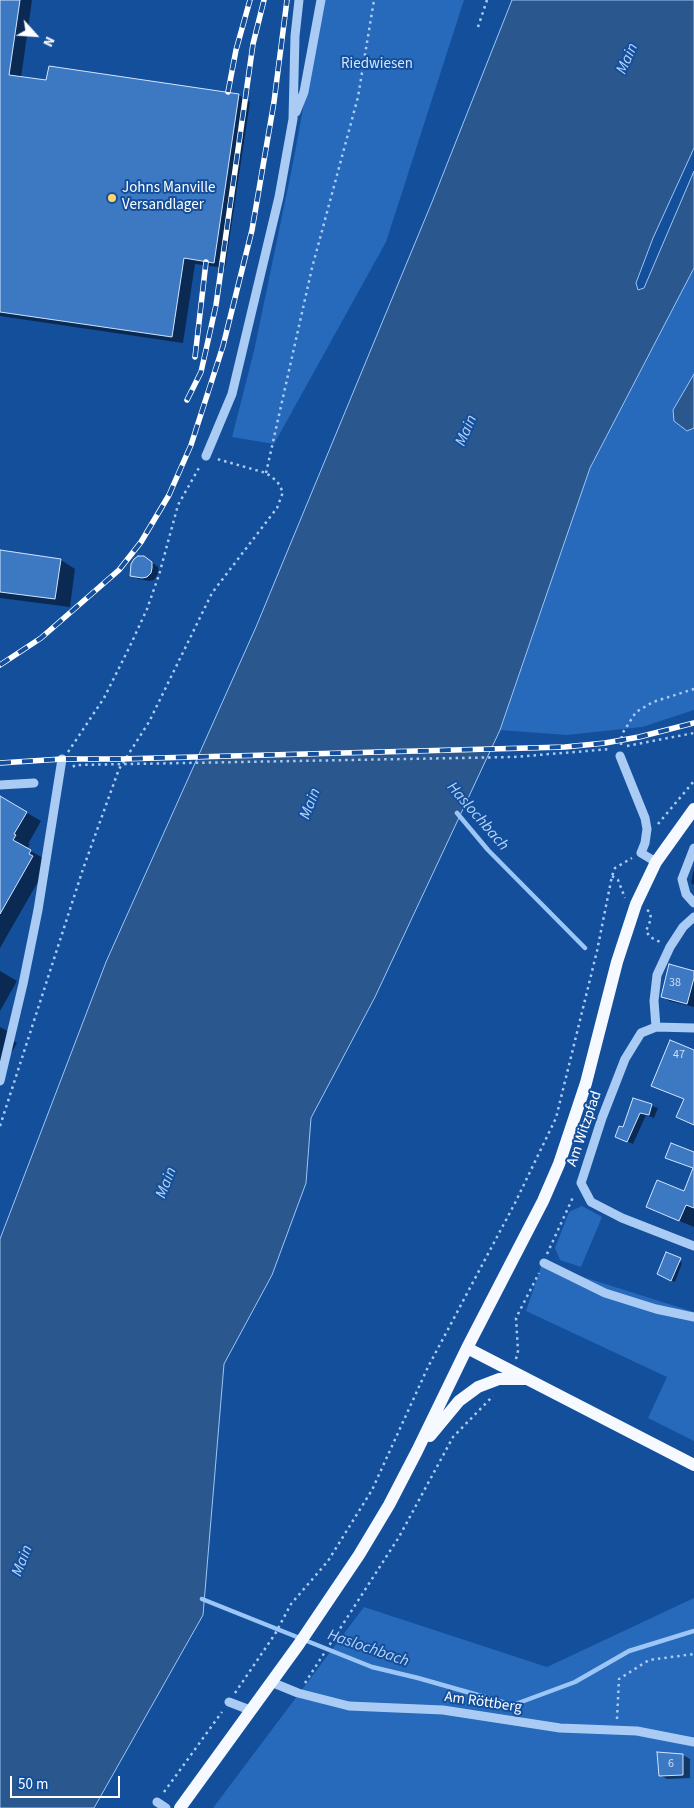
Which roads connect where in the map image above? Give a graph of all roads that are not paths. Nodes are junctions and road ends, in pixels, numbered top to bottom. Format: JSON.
{"nodes":[{"id":1,"x":299,"y":0,"type":"edge"},
{"id":2,"x":321,"y":0,"type":"edge"},
{"id":3,"x":293,"y":119,"type":"junction"},
{"id":4,"x":206,"y":456,"type":"road end"},
{"id":5,"x":620,"y":756,"type":"road end"},
{"id":6,"x":62,"y":759,"type":"road end"},
{"id":7,"x":34,"y":783,"type":"dead end"},
{"id":8,"x":0,"y":785,"type":"edge"},
{"id":9,"x":694,"y":809,"type":"edge"},
{"id":10,"x":694,"y":848,"type":"edge"},
{"id":11,"x":656,"y":862,"type":"junction"},
{"id":12,"x":694,"y":903,"type":"edge"},
{"id":13,"x":694,"y":917,"type":"edge"},
{"id":14,"x":656,"y":1027,"type":"junction"},
{"id":15,"x":693,"y":1030,"type":"edge"},
{"id":16,"x":0,"y":1081,"type":"edge"},
{"id":17,"x":694,"y":1246,"type":"edge"},
{"id":18,"x":544,"y":1263,"type":"dead end"},
{"id":19,"x":694,"y":1318,"type":"edge"},
{"id":20,"x":467,"y":1348,"type":"junction"},
{"id":21,"x":527,"y":1380,"type":"junction"},
{"id":22,"x":417,"y":1451,"type":"junction"},
{"id":23,"x":694,"y":1465,"type":"edge"},
{"id":24,"x":271,"y":1682,"type":"junction"},
{"id":25,"x":229,"y":1702,"type":"road end"},
{"id":26,"x":250,"y":1710,"type":"junction"},
{"id":27,"x":694,"y":1742,"type":"edge"},
{"id":28,"x":157,"y":1802,"type":"road end"},
{"id":29,"x":166,"y":1808,"type":"edge"},
{"id":30,"x":180,"y":1808,"type":"edge"}],
"edges":[{"from":1,"to":3,"type":"street"},
{"from":2,"to":3,"type":"street"},
{"from":3,"to":4,"type":"street"},
{"from":5,"to":11,"type":"street"},
{"from":6,"to":16,"type":"street"},
{"from":7,"to":8,"type":"street"},
{"from":9,"to":11,"type":"main road"},
{"from":10,"to":12,"type":"street"},
{"from":11,"to":20,"type":"main road"},
{"from":13,"to":14,"type":"street"},
{"from":14,"to":15,"type":"street"},
{"from":14,"to":17,"type":"street","name":"Am Witzpfad"},
{"from":18,"to":19,"type":"street"},
{"from":20,"to":21,"type":"main road"},
{"from":20,"to":22,"type":"main road"},
{"from":21,"to":22,"type":"main road"},
{"from":21,"to":23,"type":"main road"},
{"from":22,"to":24,"type":"main road"},
{"from":24,"to":26,"type":"main road"},
{"from":24,"to":27,"type":"street","name":"Am Röttberg"},
{"from":25,"to":26,"type":"street"},
{"from":26,"to":30,"type":"main road"},
{"from":28,"to":29,"type":"street"}]}
